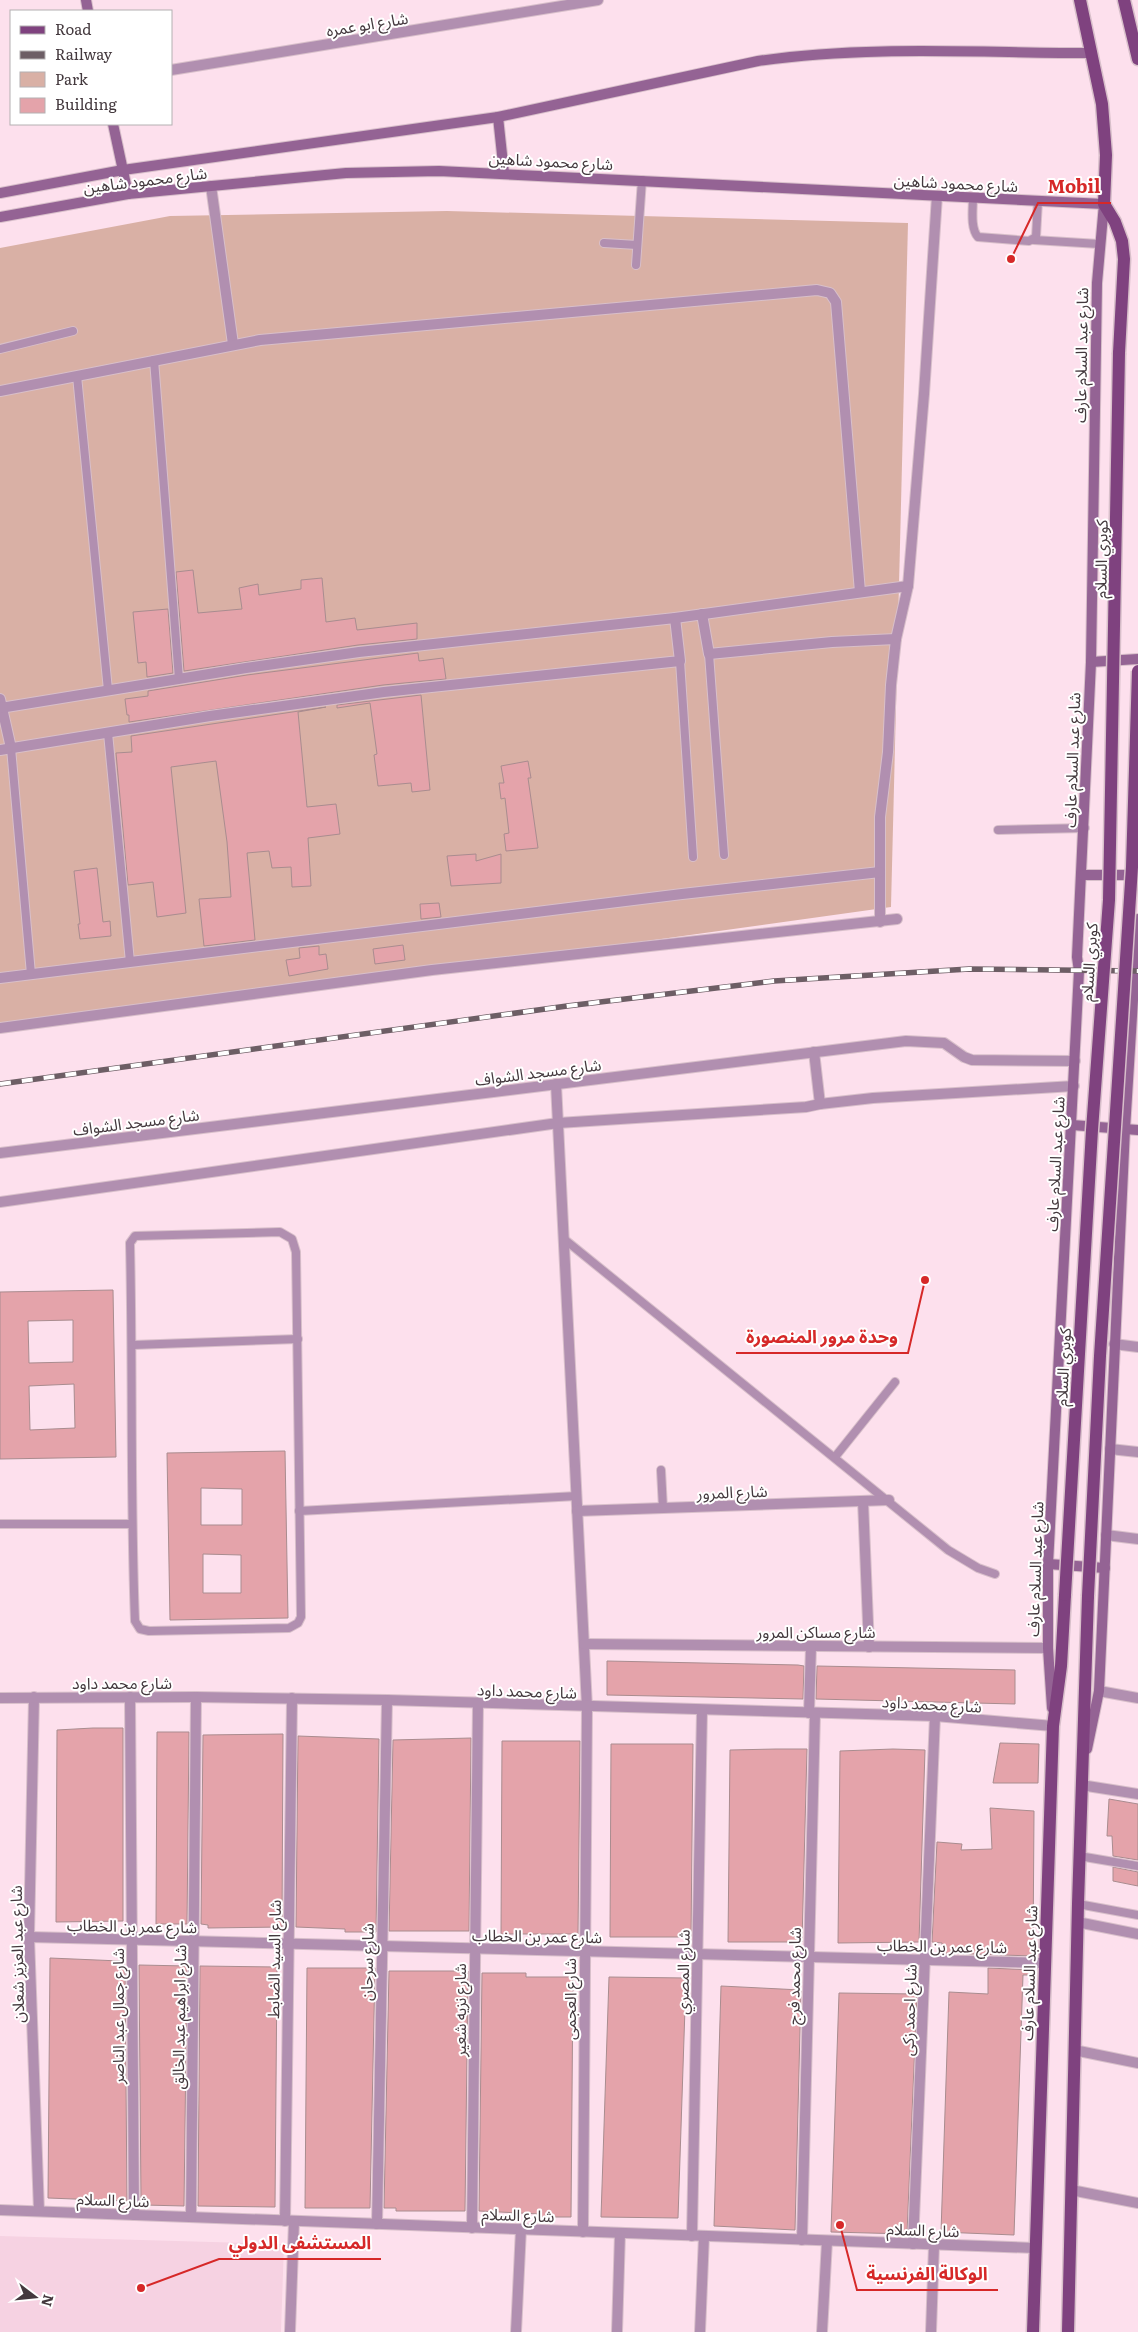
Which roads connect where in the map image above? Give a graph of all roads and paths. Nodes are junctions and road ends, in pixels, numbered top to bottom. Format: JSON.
{"nodes":[{"id":1,"x":598,"y":0,"type":"edge"},
{"id":2,"x":1080,"y":0,"type":"edge"},
{"id":3,"x":1124,"y":0,"type":"edge"},
{"id":4,"x":1092,"y":53,"type":"junction"},
{"id":5,"x":1138,"y":59,"type":"edge"},
{"id":6,"x":172,"y":70,"type":"edge"},
{"id":7,"x":498,"y":117,"type":"junction"},
{"id":8,"x":113,"y":125,"type":"edge"},
{"id":9,"x":123,"y":170,"type":"junction"},
{"id":10,"x":504,"y":173,"type":"junction"},
{"id":11,"x":642,"y":180,"type":"junction"},
{"id":12,"x":211,"y":186,"type":"junction"},
{"id":13,"x":0,"y":193,"type":"edge"},
{"id":14,"x":128,"y":194,"type":"junction"},
{"id":15,"x":936,"y":196,"type":"junction"},
{"id":16,"x":973,"y":197,"type":"junction"},
{"id":17,"x":1038,"y":201,"type":"junction"},
{"id":18,"x":1104,"y":204,"type":"junction"},
{"id":19,"x":0,"y":217,"type":"edge"},
{"id":20,"x":1034,"y":240,"type":"junction"},
{"id":21,"x":604,"y":243,"type":"dead end"},
{"id":22,"x":1099,"y":244,"type":"junction"},
{"id":23,"x":637,"y":245,"type":"junction"},
{"id":24,"x":636,"y":265,"type":"dead end"},
{"id":25,"x":73,"y":332,"type":"dead end"},
{"id":26,"x":233,"y":344,"type":"junction"},
{"id":27,"x":0,"y":349,"type":"edge"},
{"id":28,"x":154,"y":360,"type":"junction"},
{"id":29,"x":77,"y":376,"type":"junction"},
{"id":30,"x":0,"y":391,"type":"edge"},
{"id":31,"x":908,"y":586,"type":"junction"},
{"id":32,"x":860,"y":592,"type":"junction"},
{"id":33,"x":702,"y":614,"type":"junction"},
{"id":34,"x":675,"y":618,"type":"junction"},
{"id":35,"x":896,"y":639,"type":"junction"},
{"id":36,"x":709,"y":654,"type":"junction"},
{"id":37,"x":1138,"y":659,"type":"edge"},
{"id":38,"x":680,"y":661,"type":"junction"},
{"id":39,"x":1091,"y":662,"type":"junction"},
{"id":40,"x":1138,"y":670,"type":"edge"},
{"id":41,"x":179,"y":678,"type":"junction"},
{"id":42,"x":108,"y":690,"type":"junction"},
{"id":43,"x":1,"y":705,"type":"edge"},
{"id":44,"x":108,"y":733,"type":"junction"},
{"id":45,"x":5,"y":749,"type":"edge"},
{"id":46,"x":1085,"y":828,"type":"junction"},
{"id":47,"x":998,"y":830,"type":"dead end"},
{"id":48,"x":724,"y":855,"type":"dead end"},
{"id":49,"x":693,"y":857,"type":"dead end"},
{"id":50,"x":880,"y":872,"type":"junction"},
{"id":51,"x":1083,"y":875,"type":"junction"},
{"id":52,"x":1138,"y":875,"type":"edge"},
{"id":53,"x":898,"y":919,"type":"dead end"},
{"id":54,"x":1138,"y":920,"type":"edge"},
{"id":55,"x":880,"y":922,"type":"junction"},
{"id":56,"x":1138,"y":929,"type":"edge"},
{"id":57,"x":130,"y":962,"type":"junction"},
{"id":58,"x":31,"y":974,"type":"junction"},
{"id":59,"x":0,"y":978,"type":"edge"},
{"id":60,"x":0,"y":1028,"type":"edge"},
{"id":61,"x":814,"y":1052,"type":"junction"},
{"id":62,"x":1075,"y":1061,"type":"junction"},
{"id":63,"x":556,"y":1084,"type":"junction"},
{"id":64,"x":1074,"y":1086,"type":"junction"},
{"id":65,"x":820,"y":1104,"type":"junction"},
{"id":66,"x":558,"y":1123,"type":"junction"},
{"id":67,"x":1072,"y":1125,"type":"junction"},
{"id":68,"x":1125,"y":1129,"type":"junction"},
{"id":69,"x":1138,"y":1130,"type":"edge"},
{"id":70,"x":0,"y":1153,"type":"edge"},
{"id":71,"x":0,"y":1202,"type":"edge"},
{"id":72,"x":564,"y":1239,"type":"junction"},
{"id":73,"x":298,"y":1338,"type":"junction"},
{"id":74,"x":1114,"y":1344,"type":"junction"},
{"id":75,"x":133,"y":1345,"type":"junction"},
{"id":76,"x":1138,"y":1347,"type":"edge"},
{"id":77,"x":895,"y":1382,"type":"dead end"},
{"id":78,"x":1110,"y":1449,"type":"junction"},
{"id":79,"x":1138,"y":1452,"type":"edge"},
{"id":80,"x":835,"y":1457,"type":"junction"},
{"id":81,"x":661,"y":1470,"type":"dead end"},
{"id":82,"x":577,"y":1496,"type":"junction"},
{"id":83,"x":888,"y":1500,"type":"junction"},
{"id":84,"x":863,"y":1501,"type":"junction"},
{"id":85,"x":663,"y":1508,"type":"junction"},
{"id":86,"x":578,"y":1511,"type":"junction"},
{"id":87,"x":299,"y":1512,"type":"junction"},
{"id":88,"x":0,"y":1524,"type":"edge"},
{"id":89,"x":131,"y":1524,"type":"junction"},
{"id":90,"x":1106,"y":1535,"type":"junction"},
{"id":91,"x":1138,"y":1539,"type":"edge"},
{"id":92,"x":1048,"y":1564,"type":"junction"},
{"id":93,"x":1105,"y":1568,"type":"junction"},
{"id":94,"x":995,"y":1574,"type":"dead end"},
{"id":95,"x":584,"y":1644,"type":"junction"},
{"id":96,"x":811,"y":1646,"type":"junction"},
{"id":97,"x":869,"y":1646,"type":"junction"},
{"id":98,"x":1048,"y":1648,"type":"junction"},
{"id":99,"x":1099,"y":1691,"type":"junction"},
{"id":100,"x":34,"y":1696,"type":"junction"},
{"id":101,"x":130,"y":1697,"type":"junction"},
{"id":102,"x":196,"y":1697,"type":"junction"},
{"id":103,"x":0,"y":1698,"type":"edge"},
{"id":104,"x":292,"y":1698,"type":"junction"},
{"id":105,"x":1138,"y":1698,"type":"edge"},
{"id":106,"x":386,"y":1700,"type":"junction"},
{"id":107,"x":478,"y":1703,"type":"junction"},
{"id":108,"x":587,"y":1707,"type":"junction"},
{"id":109,"x":702,"y":1710,"type":"junction"},
{"id":110,"x":812,"y":1713,"type":"junction"},
{"id":111,"x":935,"y":1716,"type":"junction"},
{"id":112,"x":1053,"y":1726,"type":"junction"},
{"id":113,"x":1082,"y":1765,"type":"junction"},
{"id":114,"x":1081,"y":1785,"type":"junction"},
{"id":115,"x":1138,"y":1794,"type":"edge"},
{"id":116,"x":1079,"y":1856,"type":"junction"},
{"id":117,"x":1138,"y":1866,"type":"edge"},
{"id":118,"x":1078,"y":1904,"type":"junction"},
{"id":119,"x":1138,"y":1915,"type":"edge"},
{"id":120,"x":1077,"y":1922,"type":"junction"},
{"id":121,"x":1138,"y":1934,"type":"edge"},
{"id":122,"x":29,"y":1937,"type":"junction"},
{"id":123,"x":132,"y":1940,"type":"junction"},
{"id":124,"x":194,"y":1942,"type":"junction"},
{"id":125,"x":288,"y":1944,"type":"junction"},
{"id":126,"x":381,"y":1946,"type":"junction"},
{"id":127,"x":474,"y":1949,"type":"junction"},
{"id":128,"x":584,"y":1952,"type":"junction"},
{"id":129,"x":697,"y":1954,"type":"junction"},
{"id":130,"x":809,"y":1957,"type":"junction"},
{"id":131,"x":925,"y":1960,"type":"junction"},
{"id":132,"x":1045,"y":1963,"type":"junction"},
{"id":133,"x":1074,"y":2050,"type":"junction"},
{"id":134,"x":1138,"y":2063,"type":"edge"},
{"id":135,"x":1071,"y":2190,"type":"junction"},
{"id":136,"x":1138,"y":2203,"type":"edge"},
{"id":137,"x":0,"y":2210,"type":"edge"},
{"id":138,"x":39,"y":2212,"type":"junction"},
{"id":139,"x":134,"y":2215,"type":"junction"},
{"id":140,"x":191,"y":2217,"type":"junction"},
{"id":141,"x":290,"y":2221,"type":"junction"},
{"id":142,"x":377,"y":2224,"type":"junction"},
{"id":143,"x":472,"y":2228,"type":"junction"},
{"id":144,"x":521,"y":2229,"type":"junction"},
{"id":145,"x":583,"y":2232,"type":"junction"},
{"id":146,"x":620,"y":2233,"type":"junction"},
{"id":147,"x":692,"y":2236,"type":"junction"},
{"id":148,"x":704,"y":2236,"type":"junction"},
{"id":149,"x":802,"y":2240,"type":"junction"},
{"id":150,"x":827,"y":2241,"type":"junction"},
{"id":151,"x":913,"y":2244,"type":"junction"},
{"id":152,"x":934,"y":2244,"type":"junction"},
{"id":153,"x":1035,"y":2248,"type":"junction"},
{"id":154,"x":290,"y":2332,"type":"edge"},
{"id":155,"x":516,"y":2332,"type":"edge"},
{"id":156,"x":617,"y":2332,"type":"edge"},
{"id":157,"x":700,"y":2332,"type":"edge"},
{"id":158,"x":822,"y":2332,"type":"edge"},
{"id":159,"x":931,"y":2332,"type":"edge"},
{"id":160,"x":1033,"y":2332,"type":"edge"},
{"id":161,"x":1068,"y":2332,"type":"edge"}],
"edges":[{"from":1,"to":6,"type":"street","name":"شارع ابو عمره"},
{"from":2,"to":4,"type":"main road","name":"شارع عبد السلام عارف"},
{"from":3,"to":5,"type":"main road"},
{"from":4,"to":7,"type":"main road","name":"شارع محمود شاهين"},
{"from":4,"to":18,"type":"main road","name":"شارع عبد السلام عارف"},
{"from":7,"to":9,"type":"main road","name":"شارع محمود شاهين"},
{"from":7,"to":10,"type":"main road"},
{"from":8,"to":9,"type":"main road"},
{"from":9,"to":13,"type":"main road","name":"شارع محمود شاهين"},
{"from":9,"to":14,"type":"main road"},
{"from":10,"to":11,"type":"main road","name":"شارع محمود شاهين"},
{"from":10,"to":12,"type":"main road","name":"شارع محمود شاهين"},
{"from":11,"to":15,"type":"main road","name":"شارع محمود شاهين"},
{"from":11,"to":23,"type":"lane"},
{"from":12,"to":14,"type":"main road","name":"شارع محمود شاهين"},
{"from":12,"to":26,"type":"street"},
{"from":14,"to":19,"type":"main road","name":"شارع محمود شاهين"},
{"from":15,"to":16,"type":"main road","name":"شارع محمود شاهين"},
{"from":15,"to":31,"type":"street"},
{"from":16,"to":17,"type":"main road","name":"شارع محمود شاهين"},
{"from":16,"to":20,"type":"lane"},
{"from":17,"to":18,"type":"main road","name":"شارع محمود شاهين"},
{"from":17,"to":20,"type":"lane"},
{"from":18,"to":22,"type":"main road","name":"شارع عبد السلام عارف"},
{"from":18,"to":112,"type":"main road","name":"كوبري السلام","bridge":true},
{"from":20,"to":22,"type":"lane"},
{"from":21,"to":23,"type":"lane"},
{"from":22,"to":39,"type":"main road","name":"شارع عبد السلام عارف"},
{"from":23,"to":24,"type":"lane"},
{"from":25,"to":27,"type":"lane"},
{"from":26,"to":28,"type":"street"},
{"from":26,"to":32,"type":"street"},
{"from":28,"to":29,"type":"street"},
{"from":28,"to":41,"type":"lane"},
{"from":29,"to":30,"type":"street"},
{"from":29,"to":42,"type":"lane"},
{"from":31,"to":32,"type":"street"},
{"from":31,"to":35,"type":"street"},
{"from":32,"to":33,"type":"street"},
{"from":33,"to":34,"type":"street"},
{"from":33,"to":36,"type":"street"},
{"from":34,"to":38,"type":"street"},
{"from":34,"to":41,"type":"street"},
{"from":35,"to":36,"type":"street"},
{"from":35,"to":50,"type":"street"},
{"from":36,"to":48,"type":"lane"},
{"from":37,"to":39,"type":"main road"},
{"from":38,"to":44,"type":"street"},
{"from":38,"to":49,"type":"lane"},
{"from":39,"to":46,"type":"main road","name":"شارع عبد السلام عارف"},
{"from":40,"to":113,"type":"main road","bridge":true},
{"from":41,"to":42,"type":"street"},
{"from":42,"to":43,"type":"street"},
{"from":43,"to":45,"type":"street"},
{"from":44,"to":45,"type":"street"},
{"from":44,"to":57,"type":"lane"},
{"from":45,"to":58,"type":"lane"},
{"from":46,"to":47,"type":"lane"},
{"from":46,"to":51,"type":"main road","name":"شارع عبد السلام عارف"},
{"from":50,"to":55,"type":"street"},
{"from":50,"to":57,"type":"street"},
{"from":51,"to":52,"type":"main road"},
{"from":51,"to":62,"type":"main road","name":"شارع عبد السلام عارف"},
{"from":53,"to":55,"type":"street"},
{"from":54,"to":56,"type":"main road"},
{"from":55,"to":60,"type":"street"},
{"from":56,"to":68,"type":"main road"},
{"from":57,"to":58,"type":"street"},
{"from":58,"to":59,"type":"street"},
{"from":61,"to":62,"type":"street","name":"شارع مسجد الشواف"},
{"from":61,"to":63,"type":"street","name":"شارع مسجد الشواف"},
{"from":61,"to":65,"type":"street"},
{"from":62,"to":64,"type":"main road","name":"شارع عبد السلام عارف"},
{"from":63,"to":66,"type":"street","name":"شارع العجمى"},
{"from":63,"to":70,"type":"street","name":"شارع مسجد الشواف"},
{"from":64,"to":65,"type":"street"},
{"from":64,"to":67,"type":"main road","name":"شارع عبد السلام عارف"},
{"from":65,"to":66,"type":"street"},
{"from":66,"to":71,"type":"street"},
{"from":66,"to":72,"type":"street","name":"شارع العجمى"},
{"from":67,"to":68,"type":"main road"},
{"from":67,"to":92,"type":"main road","name":"شارع عبد السلام عارف"},
{"from":68,"to":69,"type":"main road"},
{"from":68,"to":74,"type":"main road"},
{"from":72,"to":80,"type":"lane"},
{"from":72,"to":82,"type":"street","name":"شارع العجمى"},
{"from":73,"to":75,"type":"lane"},
{"from":73,"to":75,"type":"lane"},
{"from":73,"to":87,"type":"lane"},
{"from":74,"to":76,"type":"street"},
{"from":74,"to":78,"type":"main road"},
{"from":75,"to":89,"type":"lane"},
{"from":77,"to":80,"type":"lane"},
{"from":78,"to":79,"type":"street"},
{"from":78,"to":90,"type":"main road"},
{"from":80,"to":83,"type":"lane"},
{"from":81,"to":85,"type":"lane"},
{"from":82,"to":86,"type":"street","name":"شارع العجمى"},
{"from":82,"to":87,"type":"lane"},
{"from":83,"to":84,"type":"street","name":"شارع المرور"},
{"from":83,"to":94,"type":"lane"},
{"from":84,"to":85,"type":"street","name":"شارع المرور"},
{"from":84,"to":97,"type":"street"},
{"from":85,"to":86,"type":"street","name":"شارع المرور"},
{"from":86,"to":95,"type":"street","name":"شارع العجمى"},
{"from":87,"to":89,"type":"lane"},
{"from":88,"to":89,"type":"lane"},
{"from":90,"to":91,"type":"street"},
{"from":90,"to":93,"type":"main road"},
{"from":92,"to":93,"type":"main road"},
{"from":92,"to":98,"type":"main road","name":"شارع عبد السلام عارف"},
{"from":93,"to":99,"type":"main road"},
{"from":95,"to":96,"type":"street","name":"شارع مساكن المرور"},
{"from":95,"to":108,"type":"street","name":"شارع العجمى"},
{"from":96,"to":97,"type":"street","name":"شارع مساكن المرور"},
{"from":96,"to":110,"type":"street","name":"شارع محمد فرج"},
{"from":97,"to":98,"type":"street","name":"شارع مساكن المرور"},
{"from":98,"to":112,"type":"main road","name":"شارع عبد السلام عارف"},
{"from":99,"to":105,"type":"street"},
{"from":99,"to":113,"type":"main road"},
{"from":100,"to":101,"type":"street","name":"شارع محمد داود"},
{"from":100,"to":103,"type":"street","name":"شارع محمد داود"},
{"from":100,"to":122,"type":"street","name":"شارع عبد العزيز شعلان"},
{"from":101,"to":102,"type":"street","name":"شارع محمد داود"},
{"from":101,"to":123,"type":"street","name":"شارع جمال عبد الناصر"},
{"from":102,"to":104,"type":"street","name":"شارع محمد داود"},
{"from":102,"to":124,"type":"street","name":"شارع ابراهيم عبد الخالق"},
{"from":104,"to":106,"type":"street","name":"شارع محمد داود"},
{"from":104,"to":125,"type":"street","name":"شارع السيد الضابط"},
{"from":106,"to":107,"type":"street","name":"شارع محمد داود"},
{"from":106,"to":126,"type":"street","name":"شارع سرحان"},
{"from":107,"to":108,"type":"street","name":"شارع محمد داود"},
{"from":107,"to":127,"type":"street","name":"شارع نزيه شعير"},
{"from":108,"to":109,"type":"street","name":"شارع محمد داود"},
{"from":108,"to":128,"type":"street","name":"شارع العجمى"},
{"from":109,"to":110,"type":"street","name":"شارع محمد داود"},
{"from":109,"to":129,"type":"street","name":"شارع المصري"},
{"from":110,"to":111,"type":"street","name":"شارع محمد داود"},
{"from":110,"to":130,"type":"street","name":"شارع محمد فرج"},
{"from":111,"to":112,"type":"street","name":"شارع محمد داود"},
{"from":111,"to":131,"type":"street","name":"شارع احمد زكى"},
{"from":112,"to":132,"type":"main road","name":"شارع عبد السلام عارف"},
{"from":113,"to":114,"type":"main road"},
{"from":114,"to":115,"type":"street"},
{"from":114,"to":116,"type":"main road"},
{"from":116,"to":117,"type":"lane"},
{"from":116,"to":118,"type":"main road"},
{"from":118,"to":119,"type":"lane"},
{"from":118,"to":120,"type":"main road"},
{"from":120,"to":121,"type":"street"},
{"from":120,"to":133,"type":"main road"},
{"from":122,"to":123,"type":"street","name":"شارع عمر بن الخطاب"},
{"from":122,"to":138,"type":"street","name":"شارع عبد العزيز شعلان"},
{"from":123,"to":124,"type":"street","name":"شارع عمر بن الخطاب"},
{"from":123,"to":139,"type":"street","name":"شارع جمال عبد الناصر"},
{"from":124,"to":125,"type":"street","name":"شارع عمر بن الخطاب"},
{"from":124,"to":140,"type":"street","name":"شارع ابراهيم عبد الخالق"},
{"from":125,"to":126,"type":"street","name":"شارع عمر بن الخطاب"},
{"from":125,"to":141,"type":"street","name":"شارع السيد الضابط"},
{"from":126,"to":127,"type":"street","name":"شارع عمر بن الخطاب"},
{"from":126,"to":142,"type":"street","name":"شارع سرحان"},
{"from":127,"to":128,"type":"street","name":"شارع عمر بن الخطاب"},
{"from":127,"to":143,"type":"street","name":"شارع نزيه شعير"},
{"from":128,"to":129,"type":"street","name":"شارع عمر بن الخطاب"},
{"from":128,"to":145,"type":"street","name":"شارع العجمى"},
{"from":129,"to":130,"type":"street","name":"شارع عمر بن الخطاب"},
{"from":129,"to":147,"type":"street","name":"شارع المصري"},
{"from":130,"to":131,"type":"street","name":"شارع عمر بن الخطاب"},
{"from":130,"to":149,"type":"street","name":"شارع محمد فرج"},
{"from":131,"to":132,"type":"street","name":"شارع عمر بن الخطاب"},
{"from":131,"to":151,"type":"street","name":"شارع احمد زكى"},
{"from":132,"to":153,"type":"main road","name":"شارع عبد السلام عارف"},
{"from":133,"to":134,"type":"street"},
{"from":133,"to":135,"type":"main road"},
{"from":135,"to":136,"type":"street"},
{"from":135,"to":161,"type":"main road"},
{"from":137,"to":138,"type":"street","name":"شارع السلام"},
{"from":138,"to":139,"type":"street","name":"شارع السلام"},
{"from":139,"to":140,"type":"street","name":"شارع السلام"},
{"from":140,"to":141,"type":"street","name":"شارع السلام"},
{"from":141,"to":142,"type":"street","name":"شارع السلام"},
{"from":141,"to":154,"type":"street","name":"شارع السيد الضابط"},
{"from":142,"to":143,"type":"street","name":"شارع السلام"},
{"from":143,"to":144,"type":"street","name":"شارع السلام"},
{"from":144,"to":145,"type":"street","name":"شارع السلام"},
{"from":144,"to":155,"type":"street"},
{"from":145,"to":146,"type":"street","name":"شارع السلام"},
{"from":146,"to":147,"type":"street","name":"شارع السلام"},
{"from":146,"to":156,"type":"street"},
{"from":147,"to":148,"type":"street","name":"شارع السلام"},
{"from":148,"to":149,"type":"street","name":"شارع السلام"},
{"from":148,"to":157,"type":"street"},
{"from":149,"to":150,"type":"street","name":"شارع السلام"},
{"from":150,"to":151,"type":"street","name":"شارع السلام"},
{"from":150,"to":158,"type":"street"},
{"from":151,"to":152,"type":"street","name":"شارع السلام"},
{"from":152,"to":153,"type":"street","name":"شارع السلام"},
{"from":152,"to":159,"type":"street"},
{"from":153,"to":160,"type":"main road","name":"شارع عبد السلام عارف"}]}
